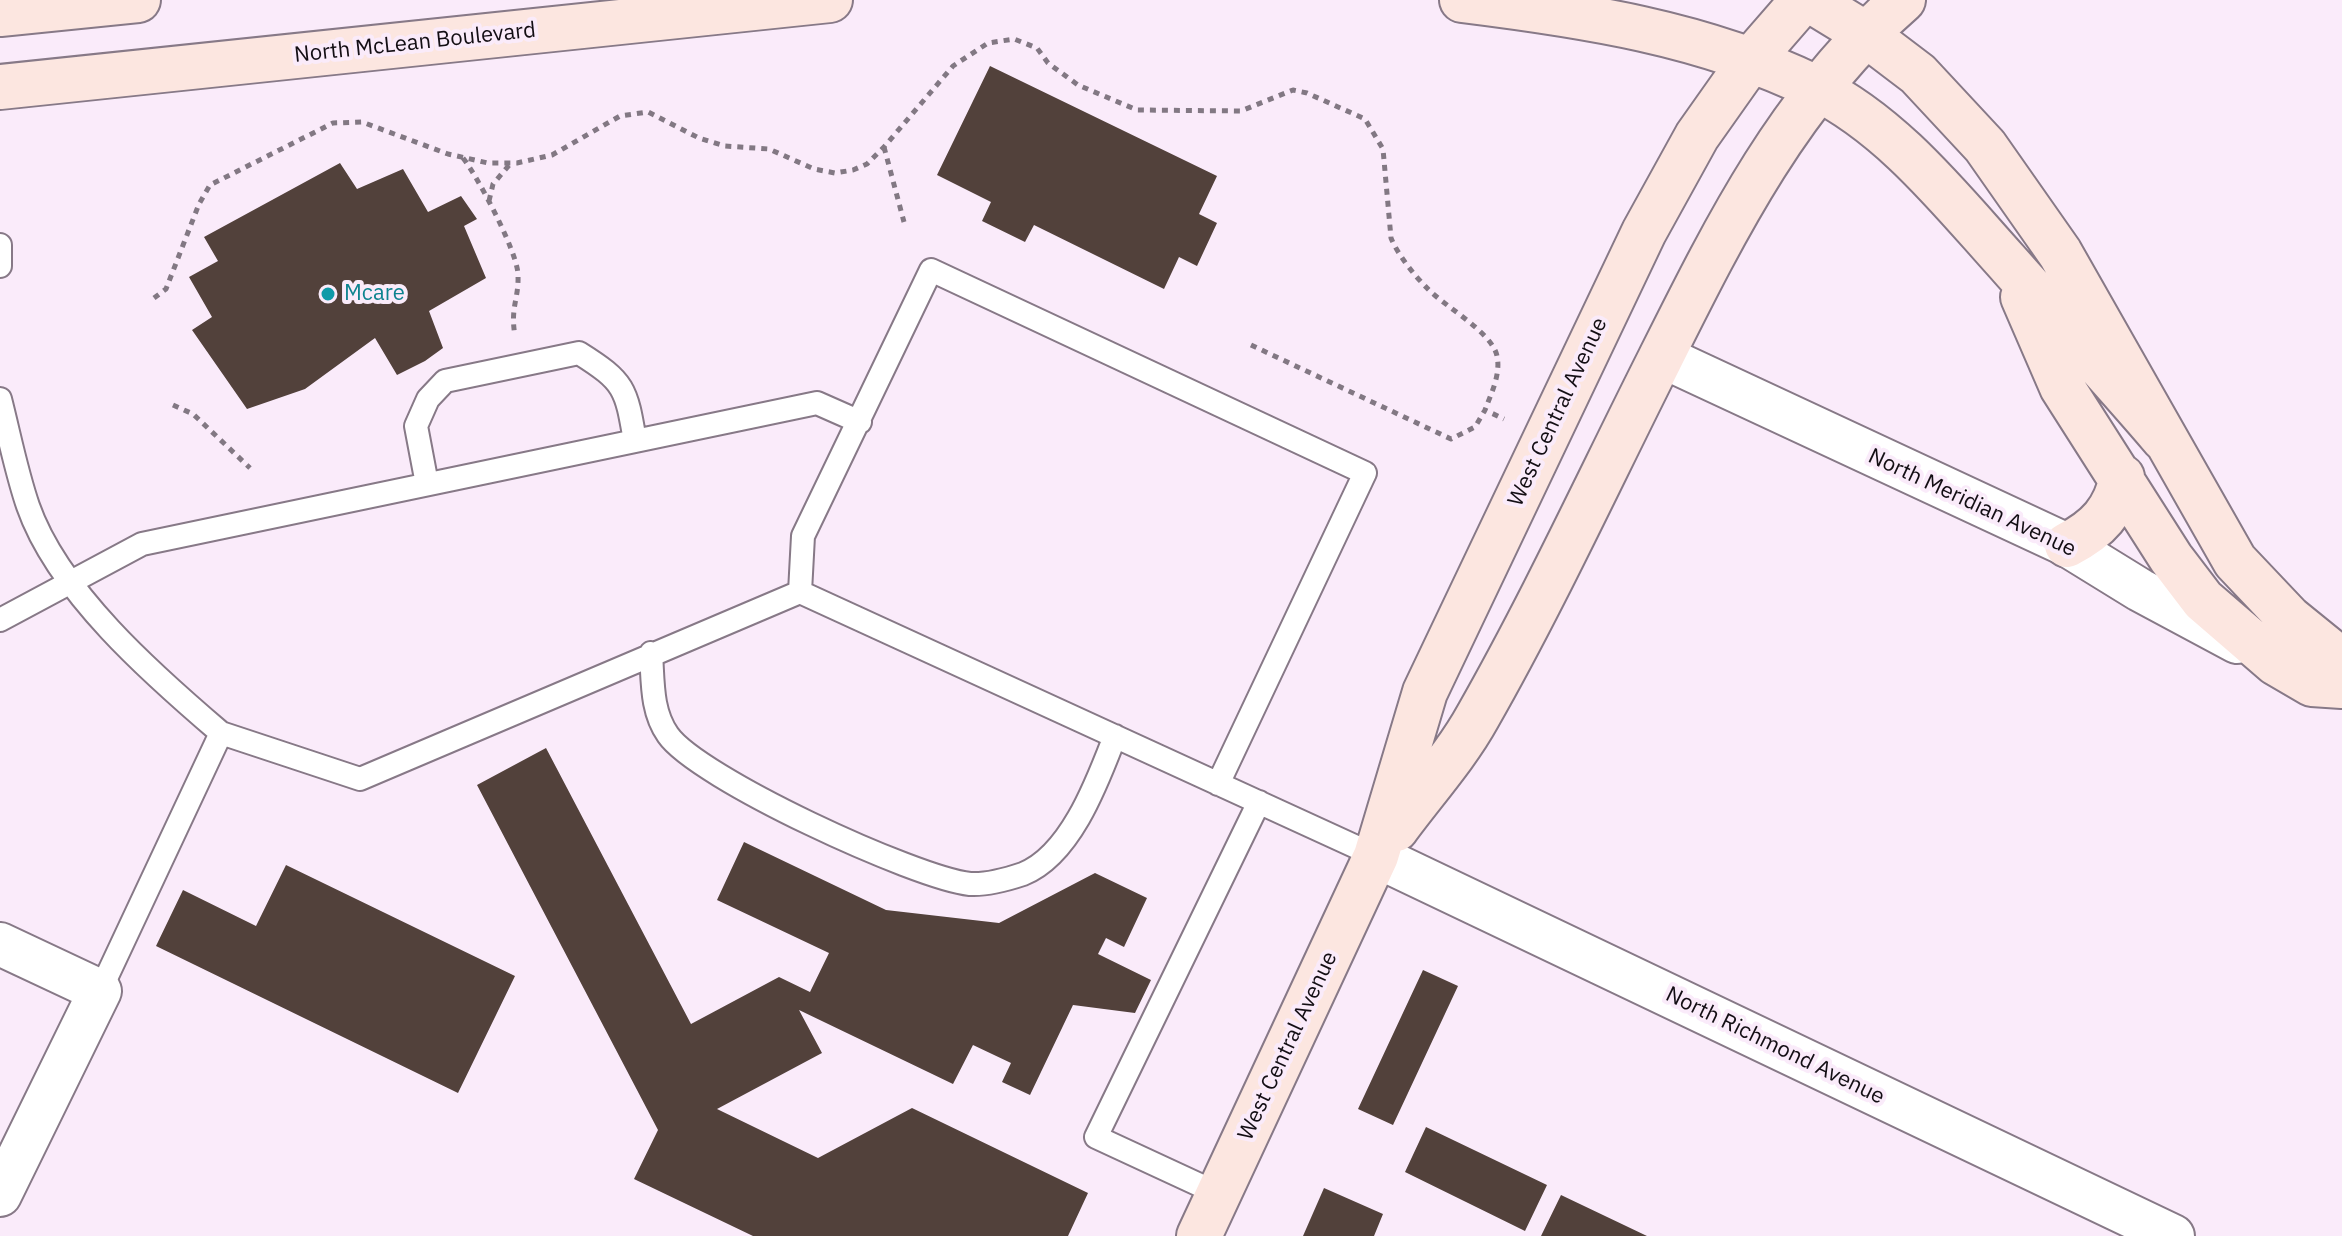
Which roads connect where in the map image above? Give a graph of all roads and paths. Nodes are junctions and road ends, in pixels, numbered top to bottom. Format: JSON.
{"nodes":[{"id":1,"x":138,"y":0,"type":"edge"},
{"id":2,"x":830,"y":0,"type":"edge"},
{"id":3,"x":1462,"y":0,"type":"edge"},
{"id":4,"x":1803,"y":0,"type":"edge"},
{"id":5,"x":1810,"y":0,"type":"edge"},
{"id":6,"x":1903,"y":0,"type":"edge"},
{"id":7,"x":0,"y":14,"type":"edge"},
{"id":8,"x":1864,"y":33,"type":"junction"},
{"id":9,"x":1750,"y":61,"type":"junction"},
{"id":10,"x":0,"y":87,"type":"edge"},
{"id":11,"x":1816,"y":88,"type":"junction"},
{"id":12,"x":884,"y":147,"type":"junction"},
{"id":13,"x":463,"y":157,"type":"junction"},
{"id":14,"x":511,"y":163,"type":"junction"},
{"id":15,"x":489,"y":202,"type":"junction"},
{"id":16,"x":904,"y":222,"type":"dead end"},
{"id":17,"x":0,"y":245,"type":"edge"},
{"id":18,"x":2009,"y":265,"type":"junction"},
{"id":19,"x":0,"y":266,"type":"edge"},
{"id":20,"x":154,"y":298,"type":"dead end"},
{"id":21,"x":515,"y":336,"type":"dead end"},
{"id":22,"x":1251,"y":345,"type":"dead end"},
{"id":23,"x":1661,"y":356,"type":"junction"},
{"id":24,"x":0,"y":399,"type":"edge"},
{"id":25,"x":173,"y":405,"type":"dead end"},
{"id":26,"x":1485,"y":410,"type":"junction"},
{"id":27,"x":1504,"y":419,"type":"dead end"},
{"id":28,"x":860,"y":422,"type":"junction"},
{"id":29,"x":2164,"y":439,"type":"junction"},
{"id":30,"x":635,"y":441,"type":"junction"},
{"id":31,"x":250,"y":468,"type":"dead end"},
{"id":32,"x":2122,"y":477,"type":"junction"},
{"id":33,"x":427,"y":484,"type":"junction"},
{"id":34,"x":2067,"y":545,"type":"junction"},
{"id":35,"x":68,"y":583,"type":"junction"},
{"id":36,"x":800,"y":592,"type":"junction"},
{"id":37,"x":0,"y":620,"type":"edge"},
{"id":38,"x":651,"y":653,"type":"junction"},
{"id":39,"x":2342,"y":661,"type":"edge"},
{"id":40,"x":2276,"y":663,"type":"junction"},
{"id":41,"x":2342,"y":686,"type":"edge"},
{"id":42,"x":221,"y":733,"type":"junction"},
{"id":43,"x":1115,"y":736,"type":"junction"},
{"id":44,"x":1218,"y":784,"type":"junction"},
{"id":45,"x":1259,"y":802,"type":"junction"},
{"id":46,"x":1376,"y":856,"type":"junction"},
{"id":47,"x":0,"y":944,"type":"edge"},
{"id":48,"x":100,"y":991,"type":"junction"},
{"id":49,"x":1219,"y":1194,"type":"junction"},
{"id":50,"x":0,"y":1195,"type":"edge"},
{"id":51,"x":1199,"y":1236,"type":"edge"},
{"id":52,"x":2173,"y":1236,"type":"edge"}],
"edges":[{"from":1,"to":7,"type":"main road"},
{"from":2,"to":10,"type":"main road","name":"North McLean Boulevard"},
{"from":3,"to":9,"type":"main road"},
{"from":4,"to":9,"type":"main road","name":"West Central Avenue"},
{"from":5,"to":8,"type":"main road"},
{"from":6,"to":8,"type":"main road"},
{"from":8,"to":11,"type":"main road"},
{"from":8,"to":29,"type":"main road","name":"North Meridian Avenue"},
{"from":9,"to":11,"type":"main road"},
{"from":9,"to":46,"type":"main road","name":"West Central Avenue"},
{"from":11,"to":18,"type":"main road","name":"North Meridian Avenue"},
{"from":11,"to":23,"type":"main road","name":"West Central Avenue"},
{"from":12,"to":14,"type":"path"},
{"from":12,"to":16,"type":"path"},
{"from":12,"to":26,"type":"path"},
{"from":13,"to":14,"type":"path"},
{"from":13,"to":15,"type":"path"},
{"from":13,"to":20,"type":"path"},
{"from":14,"to":15,"type":"path"},
{"from":15,"to":21,"type":"path"},
{"from":17,"to":19,"type":"lane"},
{"from":18,"to":29,"type":"main road","name":"North Meridian Avenue"},
{"from":18,"to":32,"type":"main road","name":"North Meridian Avenue"},
{"from":22,"to":26,"type":"path"},
{"from":23,"to":34,"type":"street","name":"North Meridian Avenue"},
{"from":23,"to":46,"type":"main road","name":"West Central Avenue"},
{"from":24,"to":35,"type":"lane"},
{"from":25,"to":31,"type":"path"},
{"from":26,"to":27,"type":"path"},
{"from":28,"to":30,"type":"lane"},
{"from":28,"to":36,"type":"lane"},
{"from":28,"to":44,"type":"lane"},
{"from":29,"to":39,"type":"main road","name":"North Meridian Avenue"},
{"from":30,"to":33,"type":"lane"},
{"from":30,"to":33,"type":"lane"},
{"from":32,"to":34,"type":"main road"},
{"from":32,"to":40,"type":"main road","name":"North Meridian Avenue"},
{"from":33,"to":35,"type":"lane"},
{"from":34,"to":40,"type":"street","name":"North Meridian Avenue"},
{"from":35,"to":37,"type":"lane"},
{"from":35,"to":42,"type":"lane"},
{"from":36,"to":38,"type":"lane"},
{"from":36,"to":43,"type":"lane"},
{"from":38,"to":42,"type":"lane"},
{"from":38,"to":43,"type":"lane"},
{"from":40,"to":41,"type":"main road","name":"North Meridian Avenue"},
{"from":42,"to":48,"type":"lane"},
{"from":43,"to":44,"type":"lane"},
{"from":44,"to":45,"type":"lane"},
{"from":45,"to":46,"type":"lane"},
{"from":45,"to":49,"type":"lane"},
{"from":46,"to":49,"type":"main road","name":"West Central Avenue"},
{"from":46,"to":52,"type":"street","name":"North Richmond Avenue"},
{"from":47,"to":48,"type":"street"},
{"from":48,"to":50,"type":"street"},
{"from":49,"to":51,"type":"main road","name":"West Central Avenue"}]}
